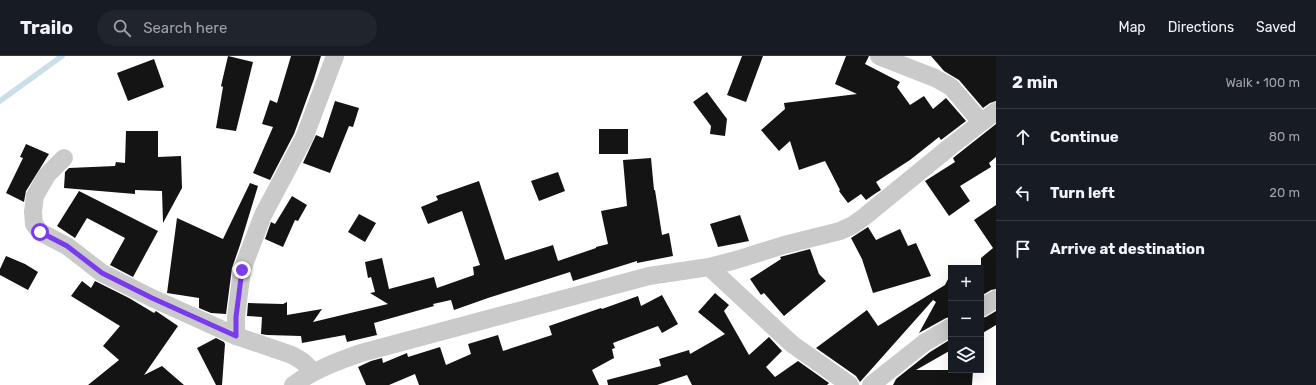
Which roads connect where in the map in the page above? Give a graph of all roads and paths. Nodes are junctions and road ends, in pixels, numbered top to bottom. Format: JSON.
{"nodes":[{"id":1,"x":335,"y":56,"type":"edge"},
{"id":2,"x":879,"y":56,"type":"edge"},
{"id":3,"x":996,"y":111,"type":"edge"},
{"id":4,"x":981,"y":122,"type":"junction"},
{"id":5,"x":64,"y":158,"type":"dead end"},
{"id":6,"x":709,"y":267,"type":"junction"},
{"id":7,"x":996,"y":299,"type":"edge"},
{"id":8,"x":984,"y":306,"type":"edge"},
{"id":9,"x":948,"y":329,"type":"edge"},
{"id":10,"x":236,"y":336,"type":"junction"},
{"id":11,"x":314,"y":372,"type":"junction"},
{"id":12,"x":293,"y":385,"type":"edge"},
{"id":13,"x":850,"y":385,"type":"edge"},
{"id":14,"x":871,"y":385,"type":"edge"}],
"edges":[{"from":1,"to":10,"type":"street"},
{"from":2,"to":4,"type":"street"},
{"from":3,"to":4,"type":"street"},
{"from":4,"to":6,"type":"street"},
{"from":5,"to":10,"type":"street"},
{"from":6,"to":11,"type":"street"},
{"from":6,"to":13,"type":"street"},
{"from":7,"to":8,"type":"street"},
{"from":9,"to":14,"type":"street"},
{"from":10,"to":11,"type":"street"},
{"from":11,"to":12,"type":"street"}]}
